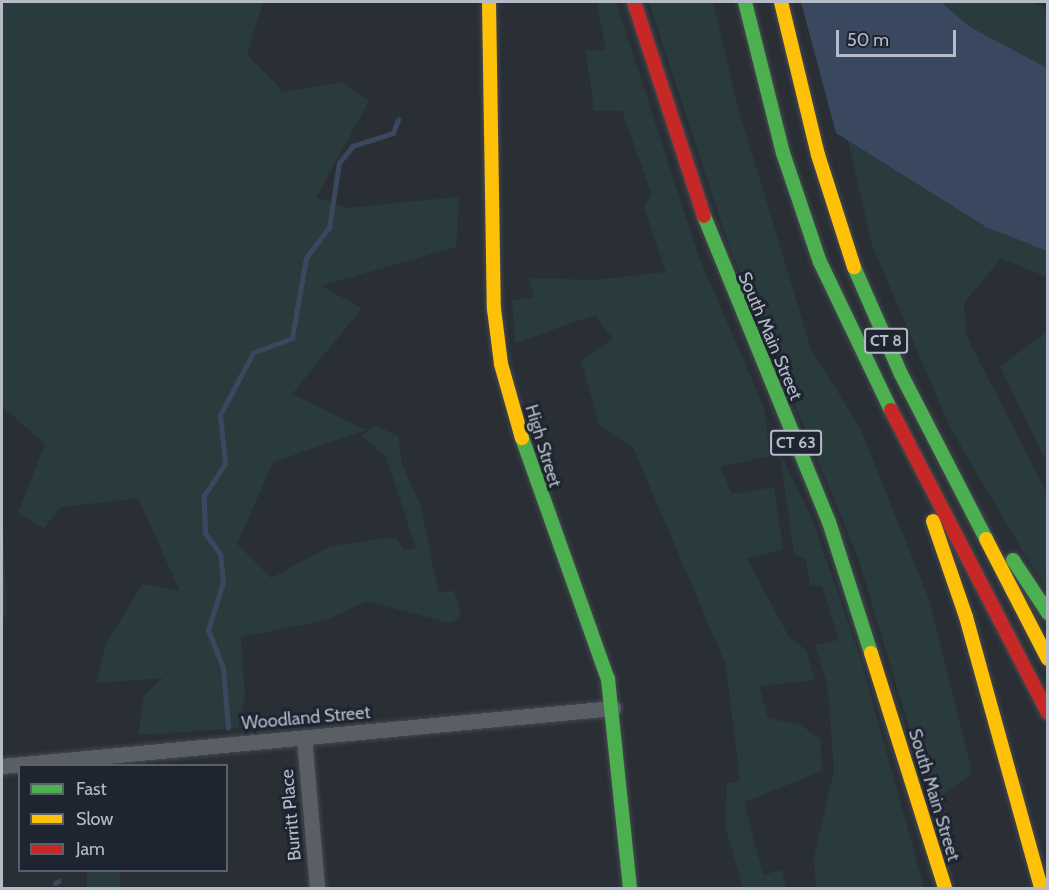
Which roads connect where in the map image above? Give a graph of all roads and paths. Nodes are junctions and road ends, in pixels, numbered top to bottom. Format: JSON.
{"nodes":[{"id":1,"x":489,"y":2,"type":"edge"},
{"id":2,"x":634,"y":2,"type":"edge"},
{"id":3,"x":745,"y":2,"type":"edge"},
{"id":4,"x":781,"y":2,"type":"edge"},
{"id":5,"x":901,"y":374,"type":"junction"},
{"id":6,"x":907,"y":442,"type":"junction"},
{"id":7,"x":1047,"y":613,"type":"edge"},
{"id":8,"x":1047,"y":659,"type":"edge"},
{"id":9,"x":613,"y":708,"type":"junction"},
{"id":10,"x":1047,"y":713,"type":"edge"},
{"id":11,"x":304,"y":738,"type":"junction"},
{"id":12,"x":24,"y":764,"type":"edge"},
{"id":13,"x":18,"y":765,"type":"edge"},
{"id":14,"x":2,"y":766,"type":"edge"},
{"id":15,"x":317,"y":888,"type":"edge"},
{"id":16,"x":630,"y":888,"type":"edge"},
{"id":17,"x":945,"y":888,"type":"edge"},
{"id":18,"x":1041,"y":888,"type":"edge"}],
"edges":[{"from":1,"to":9,"type":"main road","name":"High Street"},
{"from":2,"to":17,"type":"main road","name":"South Main Street","number":"CT 63"},
{"from":3,"to":6,"type":"main road","number":"CT 8"},
{"from":4,"to":5,"type":"main road","number":"CT 8"},
{"from":5,"to":7,"type":"main road"},
{"from":5,"to":8,"type":"main road","number":"CT 8"},
{"from":6,"to":10,"type":"main road","number":"CT 8"},
{"from":6,"to":18,"type":"main road"},
{"from":9,"to":11,"type":"street","name":"Woodland Street"},
{"from":9,"to":16,"type":"main road","name":"High Street"},
{"from":11,"to":12,"type":"street","name":"Woodland Street"},
{"from":11,"to":15,"type":"street","name":"Burritt Place"},
{"from":13,"to":14,"type":"street","name":"Woodland Street"}]}
